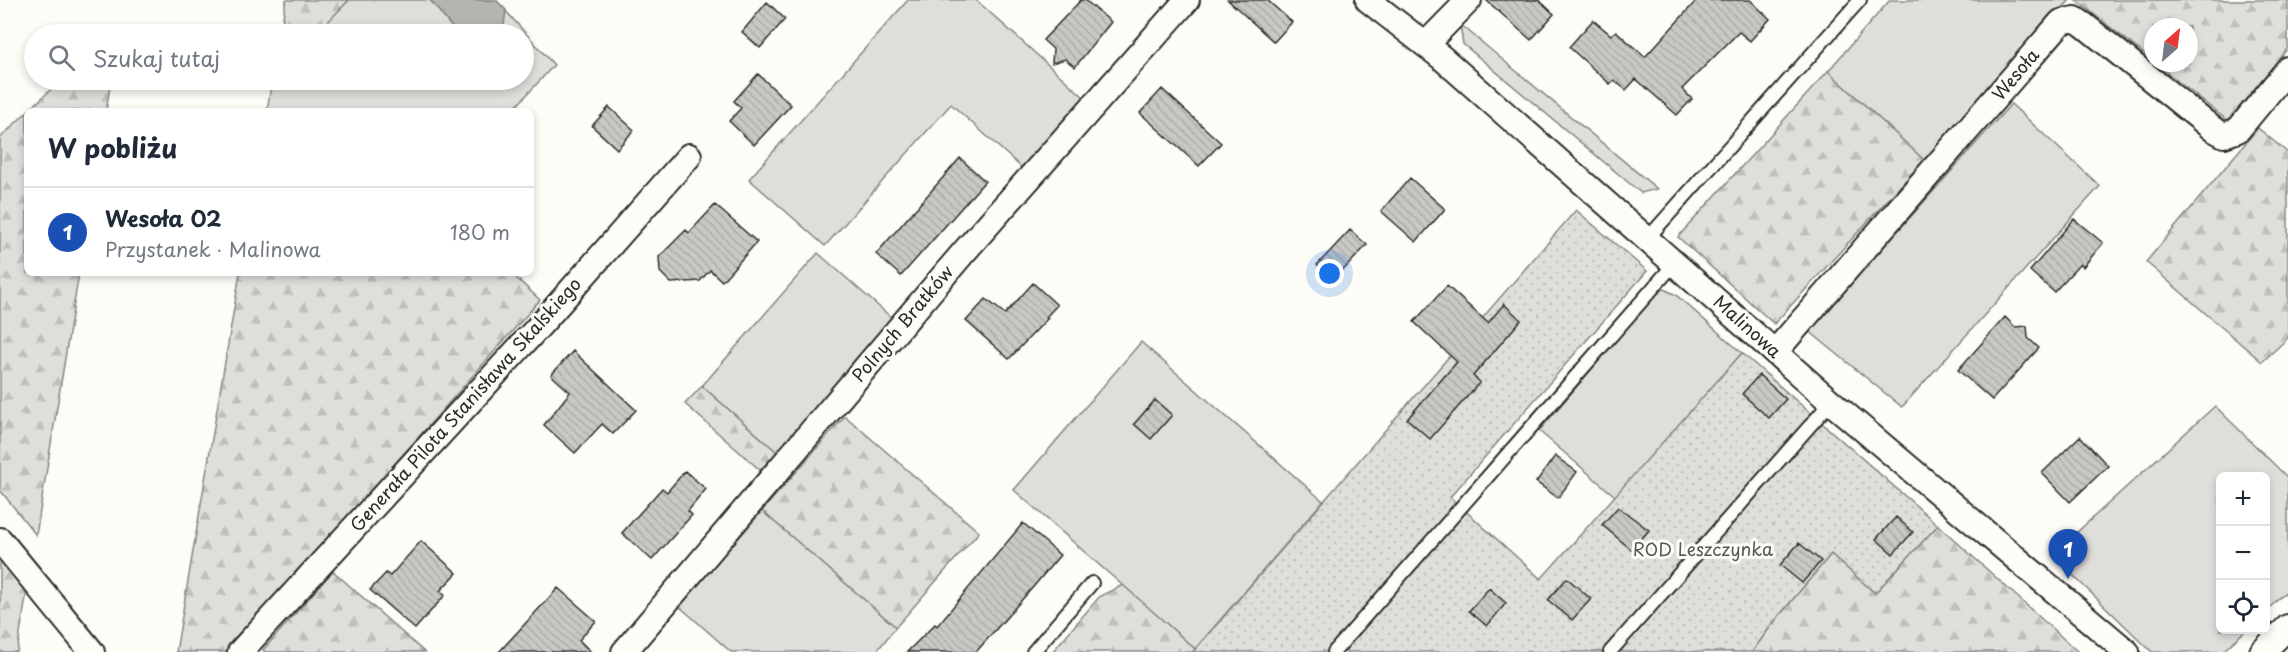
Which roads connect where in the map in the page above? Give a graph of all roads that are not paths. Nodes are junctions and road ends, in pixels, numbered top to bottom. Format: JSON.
{"nodes":[{"id":1,"x":1187,"y":0,"type":"edge"},
{"id":2,"x":1368,"y":0,"type":"edge"},
{"id":3,"x":1469,"y":0,"type":"edge"},
{"id":4,"x":1860,"y":0,"type":"edge"},
{"id":5,"x":1426,"y":44,"type":"junction"},
{"id":6,"x":2288,"y":69,"type":"edge"},
{"id":7,"x":689,"y":156,"type":"dead end"},
{"id":8,"x":1647,"y":239,"type":"junction"},
{"id":9,"x":1675,"y":263,"type":"junction"},
{"id":10,"x":1775,"y":352,"type":"junction"},
{"id":11,"x":1831,"y":402,"type":"junction"},
{"id":12,"x":0,"y":540,"type":"edge"},
{"id":13,"x":1092,"y":583,"type":"dead end"},
{"id":14,"x":2288,"y":627,"type":"edge"},
{"id":15,"x":92,"y":652,"type":"edge"},
{"id":16,"x":240,"y":652,"type":"edge"},
{"id":17,"x":624,"y":652,"type":"edge"},
{"id":18,"x":1033,"y":652,"type":"edge"},
{"id":19,"x":1334,"y":652,"type":"edge"},
{"id":20,"x":1610,"y":652,"type":"edge"},
{"id":21,"x":2127,"y":652,"type":"edge"},
{"id":22,"x":2262,"y":652,"type":"edge"}],
"edges":[{"from":1,"to":17,"type":"street","name":"Polnych Bratków"},
{"from":2,"to":5,"type":"street","name":"Malinowa"},
{"from":3,"to":5,"type":"street"},
{"from":4,"to":8,"type":"lane"},
{"from":5,"to":8,"type":"street","name":"Malinowa"},
{"from":6,"to":10,"type":"street","name":"Wesoła"},
{"from":7,"to":16,"type":"street","name":"Generała Pilota Stanisława Skalskiego"},
{"from":8,"to":9,"type":"street","name":"Malinowa"},
{"from":9,"to":10,"type":"street","name":"Malinowa"},
{"from":9,"to":19,"type":"lane"},
{"from":10,"to":11,"type":"street","name":"Malinowa"},
{"from":11,"to":20,"type":"lane"},
{"from":11,"to":21,"type":"street","name":"Malinowa"},
{"from":12,"to":15,"type":"street"},
{"from":13,"to":18,"type":"lane"},
{"from":14,"to":22,"type":"street"}]}
